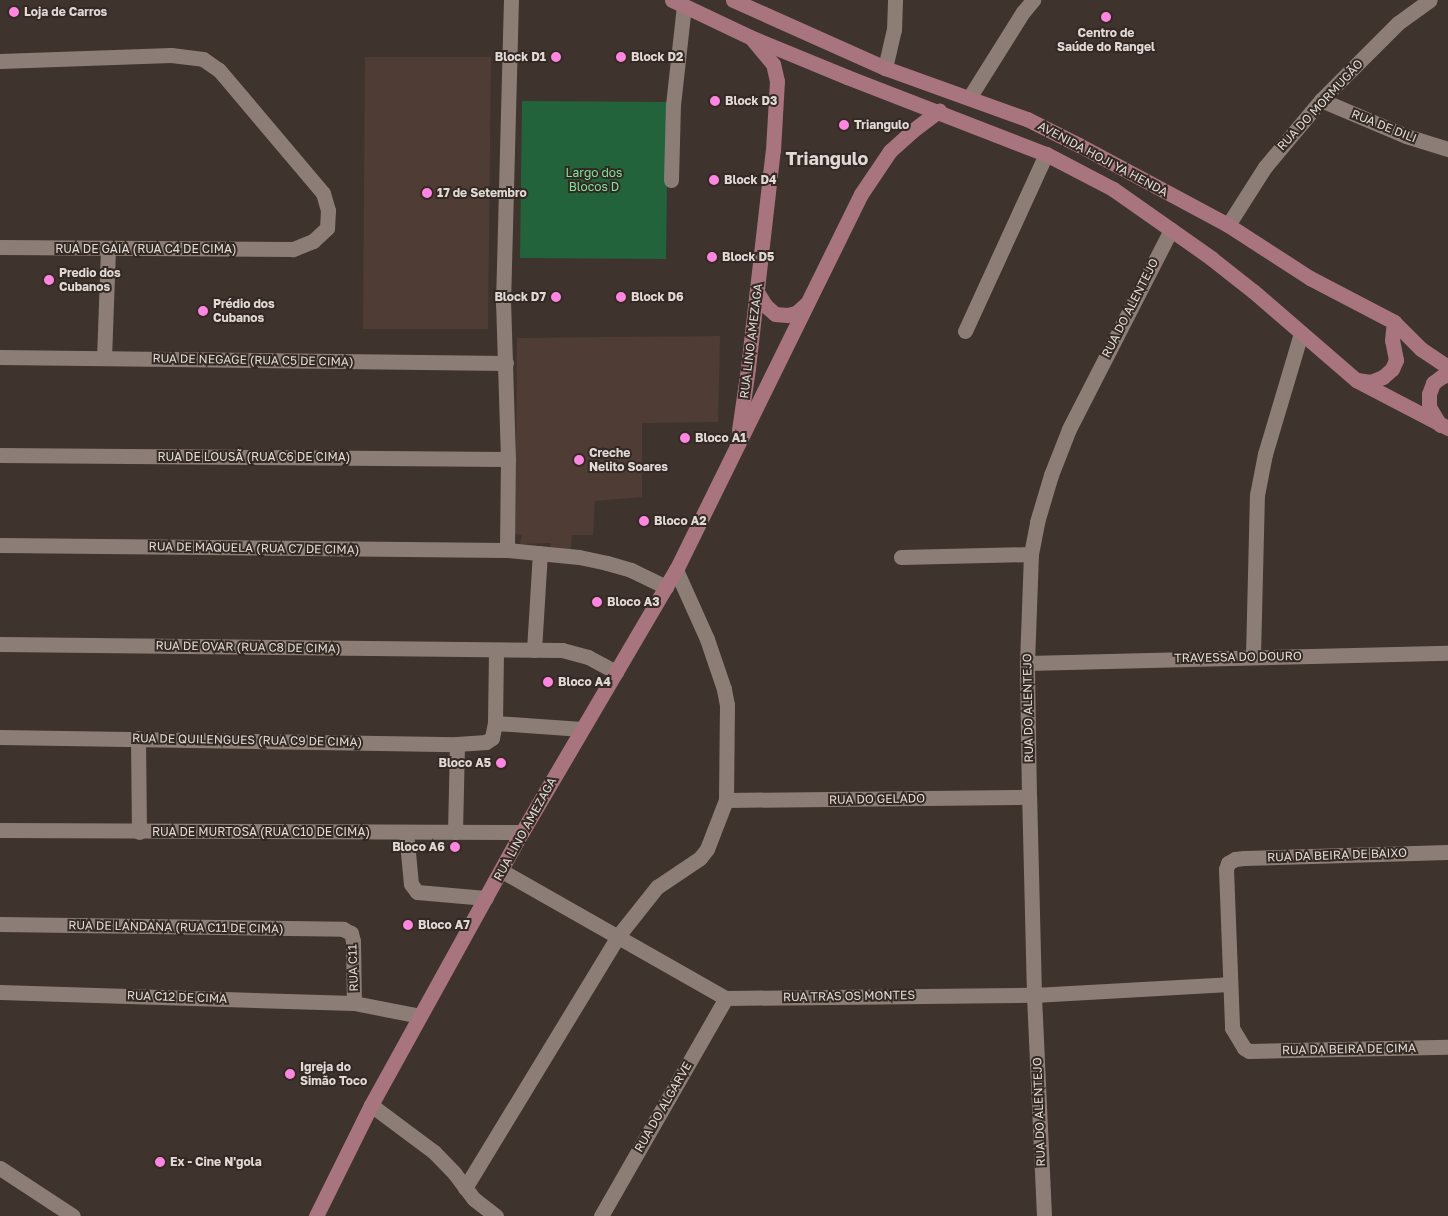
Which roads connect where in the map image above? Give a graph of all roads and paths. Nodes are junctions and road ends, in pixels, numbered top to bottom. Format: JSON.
{"nodes":[{"id":1,"x":511,"y":0,"type":"edge"},
{"id":2,"x":733,"y":0,"type":"edge"},
{"id":3,"x":895,"y":0,"type":"edge"},
{"id":4,"x":1033,"y":0,"type":"edge"},
{"id":5,"x":1430,"y":0,"type":"edge"},
{"id":6,"x":678,"y":3,"type":"edge"},
{"id":7,"x":750,"y":37,"type":"junction"},
{"id":8,"x":0,"y":62,"type":"edge"},
{"id":9,"x":885,"y":68,"type":"junction"},
{"id":10,"x":969,"y":98,"type":"junction"},
{"id":11,"x":1321,"y":100,"type":"junction"},
{"id":12,"x":940,"y":111,"type":"junction"},
{"id":13,"x":1448,"y":149,"type":"edge"},
{"id":14,"x":1046,"y":154,"type":"junction"},
{"id":15,"x":671,"y":180,"type":"dead end"},
{"id":16,"x":1228,"y":225,"type":"junction"},
{"id":17,"x":1171,"y":230,"type":"junction"},
{"id":18,"x":0,"y":248,"type":"edge"},
{"id":19,"x":108,"y":250,"type":"junction"},
{"id":20,"x":757,"y":292,"type":"junction"},
{"id":21,"x":808,"y":302,"type":"junction"},
{"id":22,"x":1394,"y":322,"type":"junction"},
{"id":23,"x":965,"y":331,"type":"dead end"},
{"id":24,"x":1301,"y":333,"type":"junction"},
{"id":25,"x":0,"y":357,"type":"edge"},
{"id":26,"x":104,"y":358,"type":"junction"},
{"id":27,"x":506,"y":362,"type":"junction"},
{"id":28,"x":1448,"y":367,"type":"edge"},
{"id":29,"x":1448,"y":374,"type":"edge"},
{"id":30,"x":1356,"y":380,"type":"junction"},
{"id":31,"x":1444,"y":426,"type":"edge"},
{"id":32,"x":737,"y":444,"type":"junction"},
{"id":33,"x":0,"y":455,"type":"edge"},
{"id":34,"x":508,"y":459,"type":"junction"},
{"id":35,"x":0,"y":546,"type":"edge"},
{"id":36,"x":507,"y":550,"type":"junction"},
{"id":37,"x":540,"y":553,"type":"junction"},
{"id":38,"x":1031,"y":554,"type":"junction"},
{"id":39,"x":901,"y":557,"type":"dead end"},
{"id":40,"x":676,"y":570,"type":"junction"},
{"id":41,"x":666,"y":587,"type":"junction"},
{"id":42,"x":0,"y":644,"type":"edge"},
{"id":43,"x":496,"y":650,"type":"junction"},
{"id":44,"x":534,"y":650,"type":"junction"},
{"id":45,"x":1448,"y":654,"type":"edge"},
{"id":46,"x":1253,"y":656,"type":"junction"},
{"id":47,"x":1027,"y":663,"type":"junction"},
{"id":48,"x":616,"y":672,"type":"junction"},
{"id":49,"x":582,"y":729,"type":"junction"},
{"id":50,"x":493,"y":731,"type":"junction"},
{"id":51,"x":0,"y":737,"type":"edge"},
{"id":52,"x":138,"y":738,"type":"junction"},
{"id":53,"x":457,"y":744,"type":"junction"},
{"id":54,"x":1029,"y":797,"type":"junction"},
{"id":55,"x":726,"y":800,"type":"junction"},
{"id":56,"x":0,"y":830,"type":"edge"},
{"id":57,"x":139,"y":832,"type":"junction"},
{"id":58,"x":406,"y":832,"type":"junction"},
{"id":59,"x":456,"y":832,"type":"junction"},
{"id":60,"x":522,"y":832,"type":"junction"},
{"id":61,"x":1448,"y":852,"type":"edge"},
{"id":62,"x":502,"y":871,"type":"junction"},
{"id":63,"x":486,"y":898,"type":"junction"},
{"id":64,"x":0,"y":924,"type":"edge"},
{"id":65,"x":350,"y":933,"type":"joint"},
{"id":66,"x":618,"y":936,"type":"junction"},
{"id":67,"x":1230,"y":984,"type":"junction"},
{"id":68,"x":0,"y":992,"type":"edge"},
{"id":69,"x":1034,"y":995,"type":"junction"},
{"id":70,"x":726,"y":998,"type":"junction"},
{"id":71,"x":354,"y":1003,"type":"junction"},
{"id":72,"x":420,"y":1016,"type":"junction"},
{"id":73,"x":1448,"y":1047,"type":"edge"},
{"id":74,"x":371,"y":1105,"type":"junction"},
{"id":75,"x":0,"y":1168,"type":"edge"},
{"id":76,"x":466,"y":1188,"type":"junction"},
{"id":77,"x":73,"y":1216,"type":"edge"},
{"id":78,"x":316,"y":1216,"type":"edge"},
{"id":79,"x":496,"y":1216,"type":"edge"},
{"id":80,"x":601,"y":1216,"type":"edge"},
{"id":81,"x":1044,"y":1216,"type":"edge"}],
"edges":[{"from":1,"to":27,"type":"street"},
{"from":2,"to":9,"type":"main road","name":"AVENIDA HOJI YA HENDA"},
{"from":3,"to":9,"type":"street"},
{"from":4,"to":10,"type":"street"},
{"from":5,"to":11,"type":"street","name":"RUA DO MORMUGÃO"},
{"from":6,"to":7,"type":"main road","name":"AVENIDA HOJI YA HENDA"},
{"from":6,"to":15,"type":"street"},
{"from":7,"to":12,"type":"main road","name":"AVENIDA HOJI YA HENDA"},
{"from":7,"to":20,"type":"main road","name":"RUA LINO AMEZAGA"},
{"from":8,"to":19,"type":"street","name":"RUA DE GAIA (RUA C4 DE CIMA)"},
{"from":9,"to":10,"type":"main road","name":"AVENIDA HOJI YA HENDA"},
{"from":10,"to":16,"type":"main road","name":"AVENIDA HOJI YA HENDA"},
{"from":11,"to":13,"type":"street","name":"RUA DE DILI"},
{"from":11,"to":16,"type":"street","name":"RUA DO MORMUGÃO"},
{"from":12,"to":14,"type":"main road","name":"AVENIDA HOJI YA HENDA"},
{"from":12,"to":21,"type":"main road","name":"RUA LINO AMEZAGA"},
{"from":14,"to":17,"type":"main road","name":"AVENIDA HOJI YA HENDA"},
{"from":14,"to":23,"type":"street"},
{"from":16,"to":22,"type":"main road","name":"AVENIDA HOJI YA HENDA"},
{"from":17,"to":24,"type":"main road"},
{"from":17,"to":38,"type":"street","name":"RUA DO ALENTEJO"},
{"from":18,"to":19,"type":"street","name":"RUA DE GAIA (RUA C4 DE CIMA)"},
{"from":19,"to":26,"type":"street"},
{"from":20,"to":21,"type":"main road"},
{"from":20,"to":32,"type":"main road","name":"RUA LINO AMEZAGA"},
{"from":21,"to":32,"type":"main road","name":"RUA LINO AMEZAGA"},
{"from":22,"to":28,"type":"main road","name":"AVENIDA HOJI YA HENDA"},
{"from":22,"to":30,"type":"main road"},
{"from":24,"to":30,"type":"main road"},
{"from":24,"to":46,"type":"street"},
{"from":25,"to":26,"type":"street","name":"RUA DE NEGAGE (RUA C5 DE CIMA)"},
{"from":26,"to":27,"type":"street","name":"RUA DE NEGAGE (RUA C5 DE CIMA)"},
{"from":27,"to":34,"type":"street"},
{"from":29,"to":31,"type":"main road"},
{"from":30,"to":31,"type":"main road"},
{"from":32,"to":40,"type":"main road","name":"RUA LINO AMEZAGA"},
{"from":33,"to":34,"type":"street","name":"RUA DE LOUSÃ (RUA C6 DE CIMA)"},
{"from":34,"to":36,"type":"street"},
{"from":35,"to":36,"type":"street","name":"RUA DE MAQUELA (RUA C7 DE CIMA)"},
{"from":36,"to":37,"type":"street","name":"RUA DE MAQUELA (RUA C7 DE CIMA)"},
{"from":37,"to":41,"type":"street","name":"RUA DE MAQUELA (RUA C7 DE CIMA)"},
{"from":37,"to":44,"type":"street"},
{"from":38,"to":39,"type":"street"},
{"from":38,"to":47,"type":"street","name":"RUA DO ALENTEJO"},
{"from":40,"to":41,"type":"main road","name":"RUA LINO AMEZAGA"},
{"from":40,"to":55,"type":"street"},
{"from":41,"to":48,"type":"main road","name":"RUA LINO AMEZAGA"},
{"from":42,"to":43,"type":"street","name":"RUA DE OVAR (RUA C8 DE CIMA)"},
{"from":43,"to":44,"type":"street","name":"RUA DE OVAR (RUA C8 DE CIMA)"},
{"from":43,"to":50,"type":"street"},
{"from":44,"to":48,"type":"street","name":"RUA DE OVAR (RUA C8 DE CIMA)"},
{"from":45,"to":46,"type":"street","name":"TRAVESSA DO DOURO"},
{"from":46,"to":47,"type":"street","name":"TRAVESSA DO DOURO"},
{"from":47,"to":54,"type":"street","name":"RUA DO ALENTEJO"},
{"from":48,"to":49,"type":"main road","name":"RUA LINO AMEZAGA"},
{"from":49,"to":50,"type":"street","name":"RUA DE QUILENGUES (RUA C9 DE CIMA)"},
{"from":49,"to":60,"type":"main road","name":"RUA LINO AMEZAGA"},
{"from":50,"to":53,"type":"street","name":"RUA DE QUILENGUES (RUA C9 DE CIMA)"},
{"from":51,"to":52,"type":"street","name":"RUA DE QUILENGUES (RUA C9 DE CIMA)"},
{"from":52,"to":53,"type":"street","name":"RUA DE QUILENGUES (RUA C9 DE CIMA)"},
{"from":52,"to":57,"type":"street"},
{"from":53,"to":59,"type":"street"},
{"from":54,"to":55,"type":"street","name":"RUA DO GELADO"},
{"from":54,"to":69,"type":"street","name":"RUA DO ALENTEJO"},
{"from":55,"to":66,"type":"street"},
{"from":56,"to":57,"type":"street","name":"RUA DE MURTOSA (RUA C10 DE CIMA)"},
{"from":57,"to":58,"type":"street","name":"RUA DE MURTOSA (RUA C10 DE CIMA)"},
{"from":58,"to":59,"type":"street","name":"RUA DE MURTOSA (RUA C10 DE CIMA)"},
{"from":58,"to":63,"type":"street"},
{"from":59,"to":60,"type":"street","name":"RUA DE MURTOSA (RUA C10 DE CIMA)"},
{"from":60,"to":62,"type":"main road","name":"RUA LINO AMEZAGA"},
{"from":61,"to":67,"type":"street","name":"RUA DA BEIRA DE BAIXO"},
{"from":62,"to":63,"type":"main road","name":"RUA LINO AMEZAGA"},
{"from":62,"to":66,"type":"street"},
{"from":63,"to":72,"type":"main road","name":"RUA LINO AMEZAGA"},
{"from":64,"to":65,"type":"street","name":"RUA DE LANDANA (RUA C11 DE CIMA)"},
{"from":65,"to":71,"type":"street","name":"RUA C11"},
{"from":66,"to":70,"type":"street"},
{"from":66,"to":76,"type":"street"},
{"from":67,"to":69,"type":"street","name":"RUA TRAS OS MONTES"},
{"from":67,"to":73,"type":"street","name":"RUA DA BEIRA DE CIMA"},
{"from":68,"to":71,"type":"street","name":"RUA C12 DE CIMA"},
{"from":69,"to":70,"type":"street","name":"RUA TRAS OS MONTES"},
{"from":69,"to":81,"type":"street","name":"RUA DO ALENTEJO"},
{"from":70,"to":80,"type":"street","name":"RUA DO ALGARVE"},
{"from":71,"to":72,"type":"street","name":"RUA C12 DE CIMA"},
{"from":72,"to":74,"type":"main road","name":"RUA LINO AMEZAGA"},
{"from":74,"to":76,"type":"street"},
{"from":74,"to":78,"type":"main road","name":"RUA LINO AMEZAGA"},
{"from":75,"to":77,"type":"street"},
{"from":76,"to":79,"type":"street"}]}
